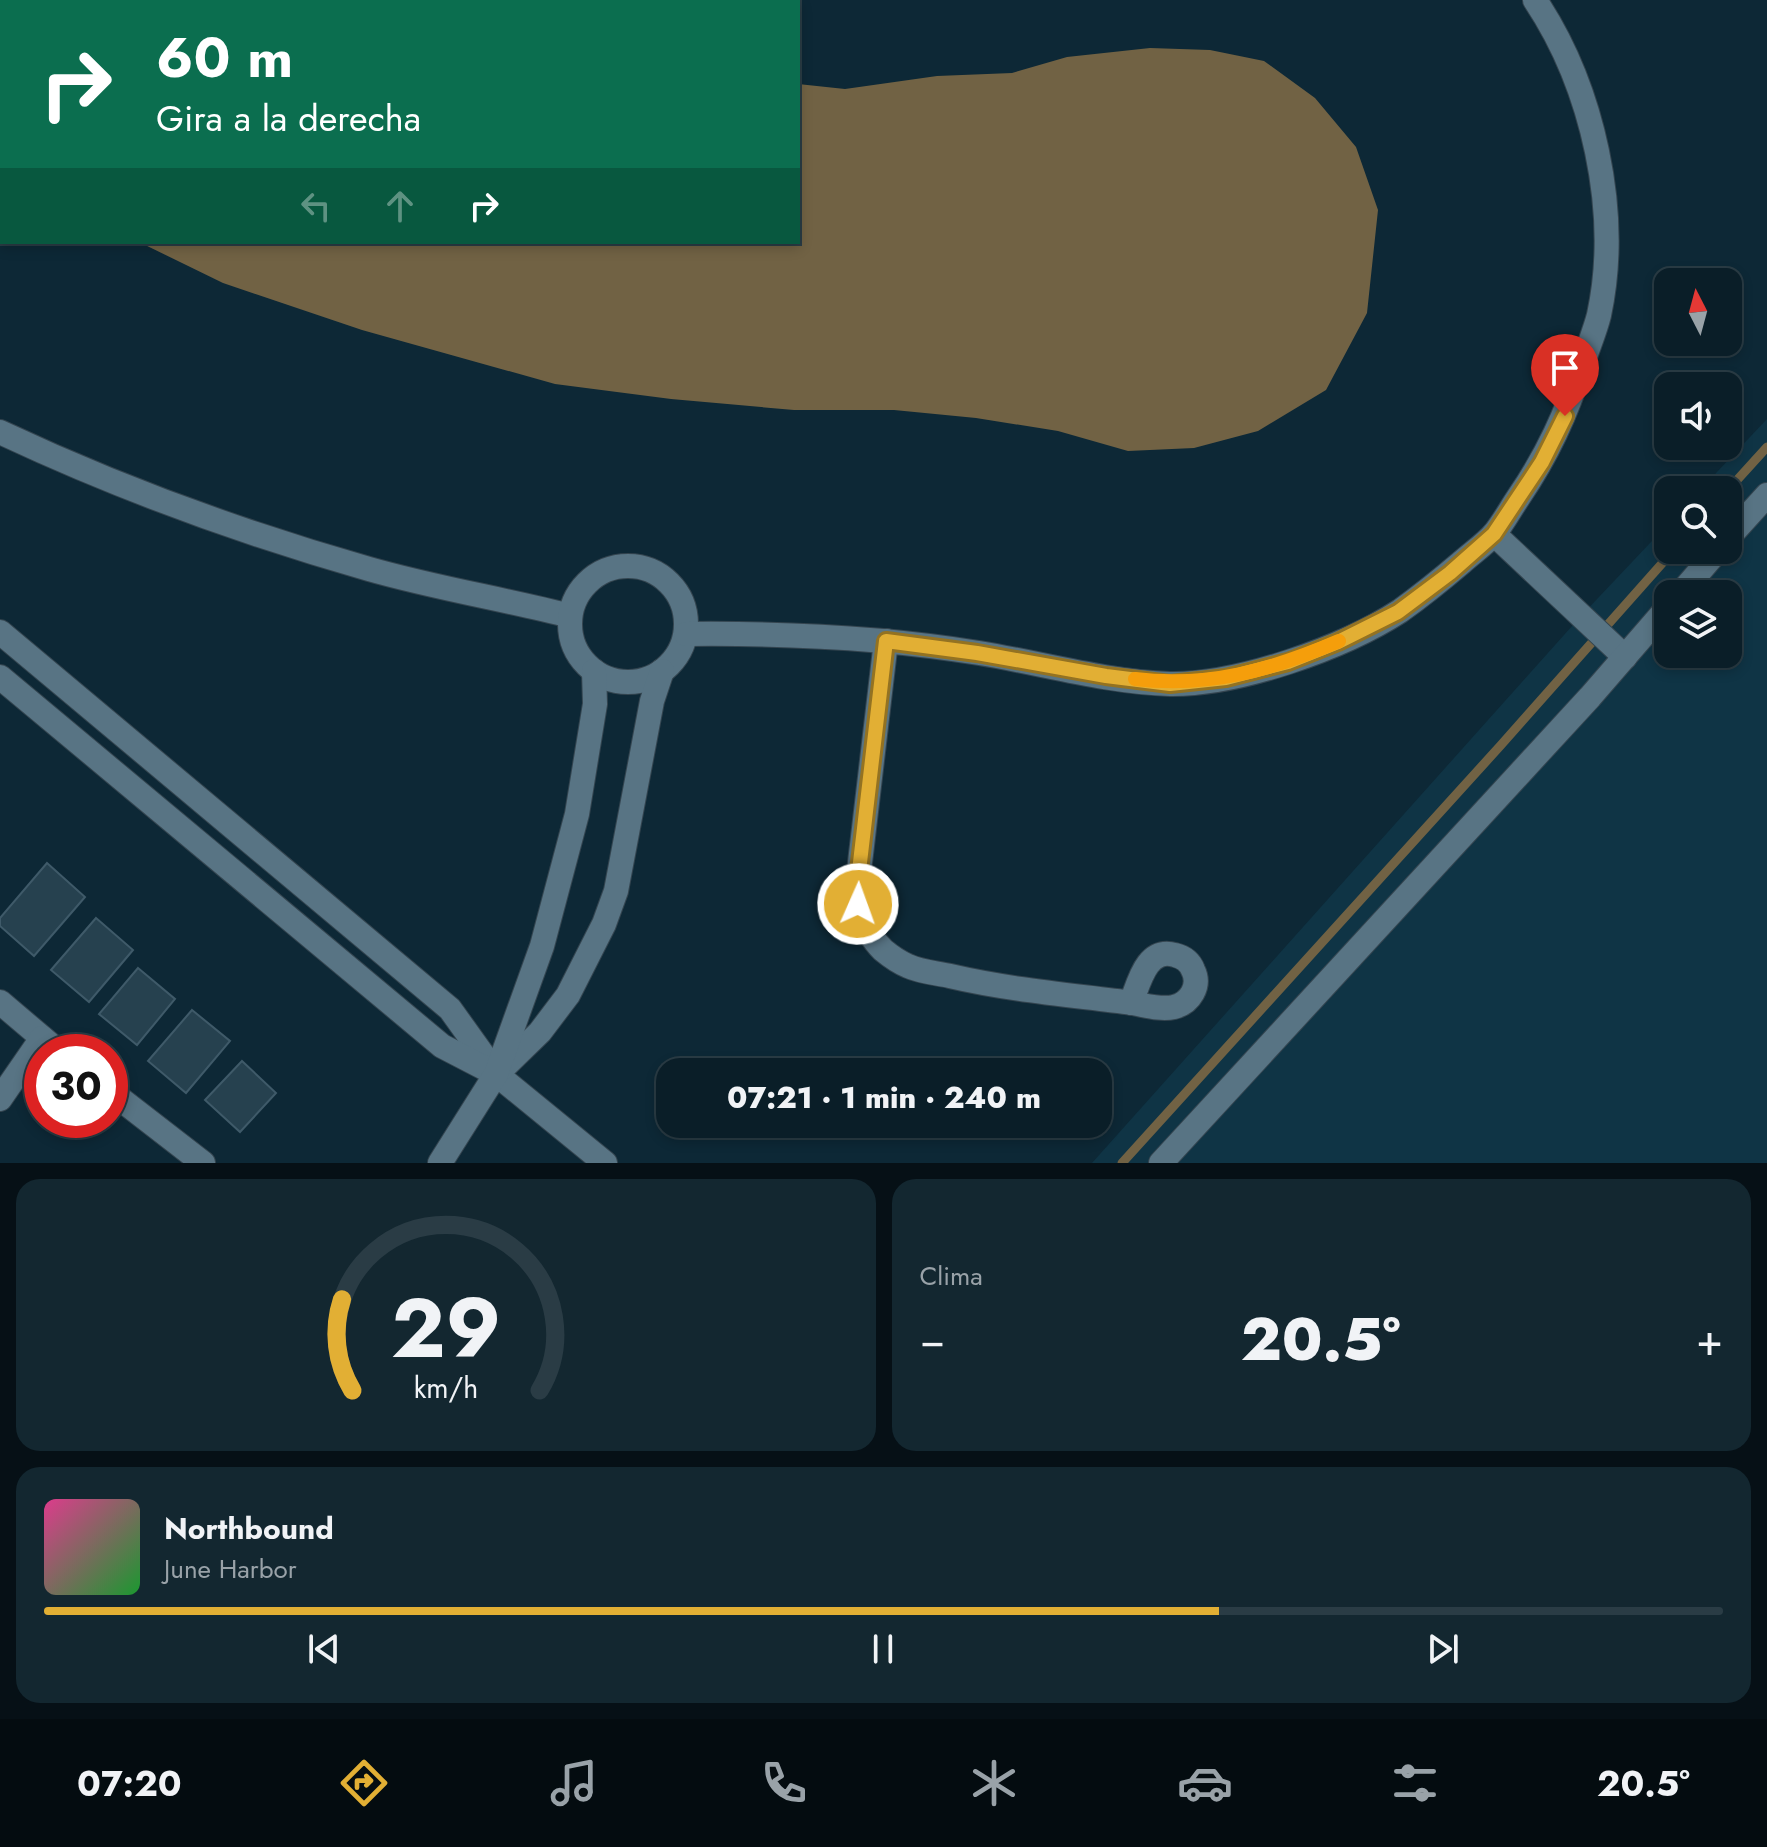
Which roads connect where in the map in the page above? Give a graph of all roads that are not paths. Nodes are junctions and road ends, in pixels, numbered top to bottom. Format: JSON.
{"nodes":[{"id":1,"x":1535,"y":0,"type":"edge"},
{"id":2,"x":0,"y":432,"type":"edge"},
{"id":3,"x":1767,"y":495,"type":"edge"},
{"id":4,"x":1742,"y":523,"type":"edge"},
{"id":5,"x":1494,"y":534,"type":"junction"},
{"id":6,"x":1706,"y":564,"type":"edge"},
{"id":7,"x":1692,"y":580,"type":"edge"},
{"id":8,"x":570,"y":616,"type":"junction"},
{"id":9,"x":1654,"y":620,"type":"edge"},
{"id":10,"x":0,"y":632,"type":"edge"},
{"id":11,"x":686,"y":634,"type":"junction"},
{"id":12,"x":886,"y":641,"type":"junction"},
{"id":13,"x":1619,"y":651,"type":"junction"},
{"id":14,"x":594,"y":671,"type":"junction"},
{"id":15,"x":662,"y":671,"type":"junction"},
{"id":16,"x":0,"y":677,"type":"edge"},
{"id":17,"x":0,"y":1002,"type":"edge"},
{"id":18,"x":1131,"y":1003,"type":"dead end"},
{"id":19,"x":38,"y":1034,"type":"edge"},
{"id":20,"x":24,"y":1074,"type":"edge"},
{"id":21,"x":496,"y":1074,"type":"junction"},
{"id":22,"x":0,"y":1099,"type":"edge"},
{"id":23,"x":128,"y":1105,"type":"edge"},
{"id":24,"x":203,"y":1163,"type":"edge"},
{"id":25,"x":440,"y":1163,"type":"edge"},
{"id":26,"x":605,"y":1163,"type":"edge"},
{"id":27,"x":1161,"y":1163,"type":"edge"}],
"edges":[{"from":1,"to":5,"type":"street"},
{"from":2,"to":8,"type":"street"},
{"from":3,"to":4,"type":"street"},
{"from":5,"to":12,"type":"street"},
{"from":5,"to":13,"type":"street"},
{"from":6,"to":7,"type":"street"},
{"from":8,"to":11,"type":"street"},
{"from":8,"to":14,"type":"street"},
{"from":9,"to":13,"type":"street"},
{"from":10,"to":21,"type":"street"},
{"from":11,"to":12,"type":"street"},
{"from":11,"to":15,"type":"street"},
{"from":12,"to":18,"type":"street"},
{"from":13,"to":27,"type":"street"},
{"from":14,"to":15,"type":"street"},
{"from":14,"to":21,"type":"street"},
{"from":15,"to":21,"type":"street"},
{"from":16,"to":21,"type":"street"},
{"from":17,"to":19,"type":"street"},
{"from":20,"to":22,"type":"street"},
{"from":21,"to":25,"type":"street"},
{"from":21,"to":26,"type":"street"},
{"from":23,"to":24,"type":"street"}]}
